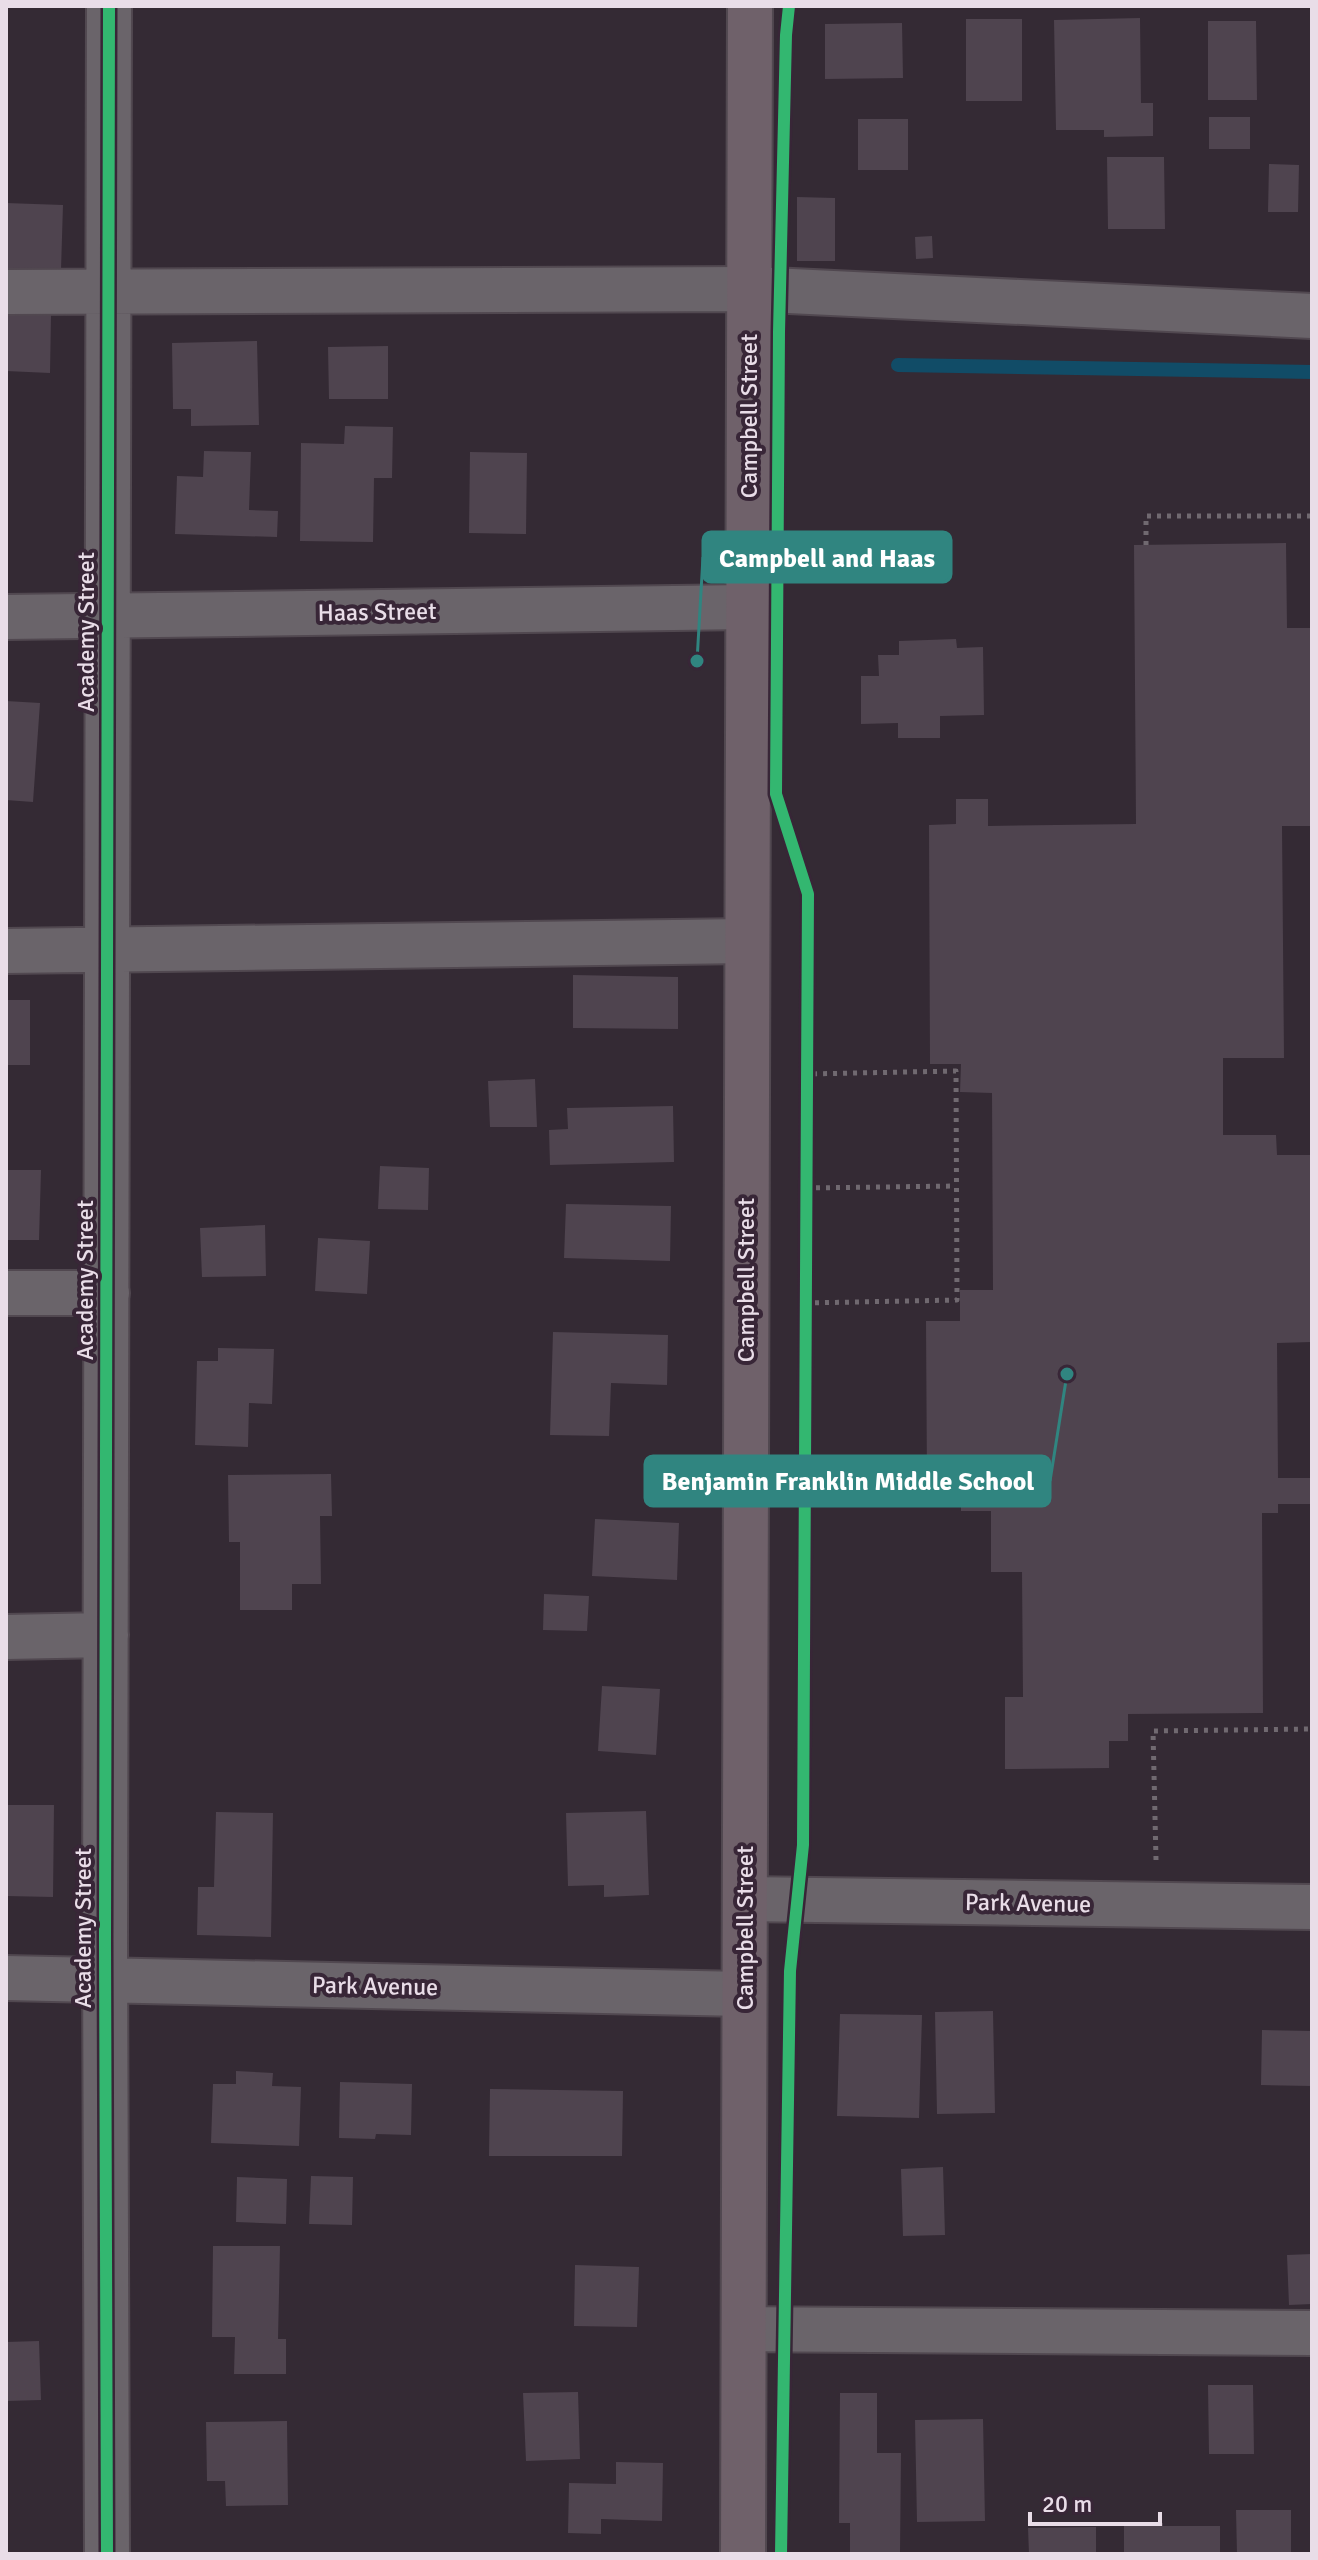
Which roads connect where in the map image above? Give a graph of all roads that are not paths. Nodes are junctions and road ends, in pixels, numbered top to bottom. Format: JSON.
{"nodes":[{"id":1,"x":109,"y":6,"type":"edge"},
{"id":2,"x":750,"y":6,"type":"edge"},
{"id":3,"x":749,"y":289,"type":"junction"},
{"id":4,"x":109,"y":290,"type":"junction"},
{"id":5,"x":6,"y":292,"type":"edge"},
{"id":6,"x":1312,"y":316,"type":"edge"},
{"id":7,"x":748,"y":607,"type":"junction"},
{"id":8,"x":108,"y":615,"type":"junction"},
{"id":9,"x":6,"y":617,"type":"edge"},
{"id":10,"x":747,"y":941,"type":"junction"},
{"id":11,"x":107,"y":949,"type":"junction"},
{"id":12,"x":6,"y":951,"type":"edge"},
{"id":13,"x":6,"y":1293,"type":"edge"},
{"id":14,"x":107,"y":1293,"type":"junction"},
{"id":15,"x":106,"y":1635,"type":"junction"},
{"id":16,"x":6,"y":1637,"type":"edge"},
{"id":17,"x":745,"y":1899,"type":"junction"},
{"id":18,"x":1312,"y":1907,"type":"edge"},
{"id":19,"x":6,"y":1978,"type":"edge"},
{"id":20,"x":105,"y":1980,"type":"junction"},
{"id":21,"x":744,"y":1994,"type":"junction"},
{"id":22,"x":744,"y":2329,"type":"junction"},
{"id":23,"x":1312,"y":2333,"type":"edge"},
{"id":24,"x":107,"y":2554,"type":"edge"},
{"id":25,"x":743,"y":2554,"type":"edge"}],
"edges":[{"from":1,"to":4,"type":"street","name":"Academy Street"},
{"from":2,"to":3,"type":"main road","name":"Campbell Street"},
{"from":3,"to":4,"type":"street"},
{"from":3,"to":6,"type":"street"},
{"from":3,"to":7,"type":"main road","name":"Campbell Street"},
{"from":4,"to":5,"type":"street"},
{"from":4,"to":8,"type":"street","name":"Academy Street"},
{"from":7,"to":8,"type":"street","name":"Haas Street"},
{"from":7,"to":10,"type":"main road","name":"Campbell Street"},
{"from":8,"to":9,"type":"street","name":"Haas Street"},
{"from":8,"to":11,"type":"street","name":"Academy Street"},
{"from":10,"to":11,"type":"street"},
{"from":10,"to":17,"type":"main road","name":"Campbell Street"},
{"from":11,"to":12,"type":"street"},
{"from":11,"to":14,"type":"street","name":"Academy Street"},
{"from":13,"to":14,"type":"street"},
{"from":14,"to":15,"type":"street","name":"Academy Street"},
{"from":15,"to":16,"type":"street"},
{"from":15,"to":20,"type":"street","name":"Academy Street"},
{"from":17,"to":18,"type":"street","name":"Park Avenue"},
{"from":17,"to":21,"type":"main road","name":"Campbell Street"},
{"from":19,"to":20,"type":"street","name":"Park Avenue"},
{"from":20,"to":21,"type":"street","name":"Park Avenue"},
{"from":20,"to":24,"type":"street","name":"Academy Street"},
{"from":21,"to":22,"type":"main road","name":"Campbell Street"},
{"from":22,"to":23,"type":"street"},
{"from":22,"to":25,"type":"main road","name":"Campbell Street"}]}
